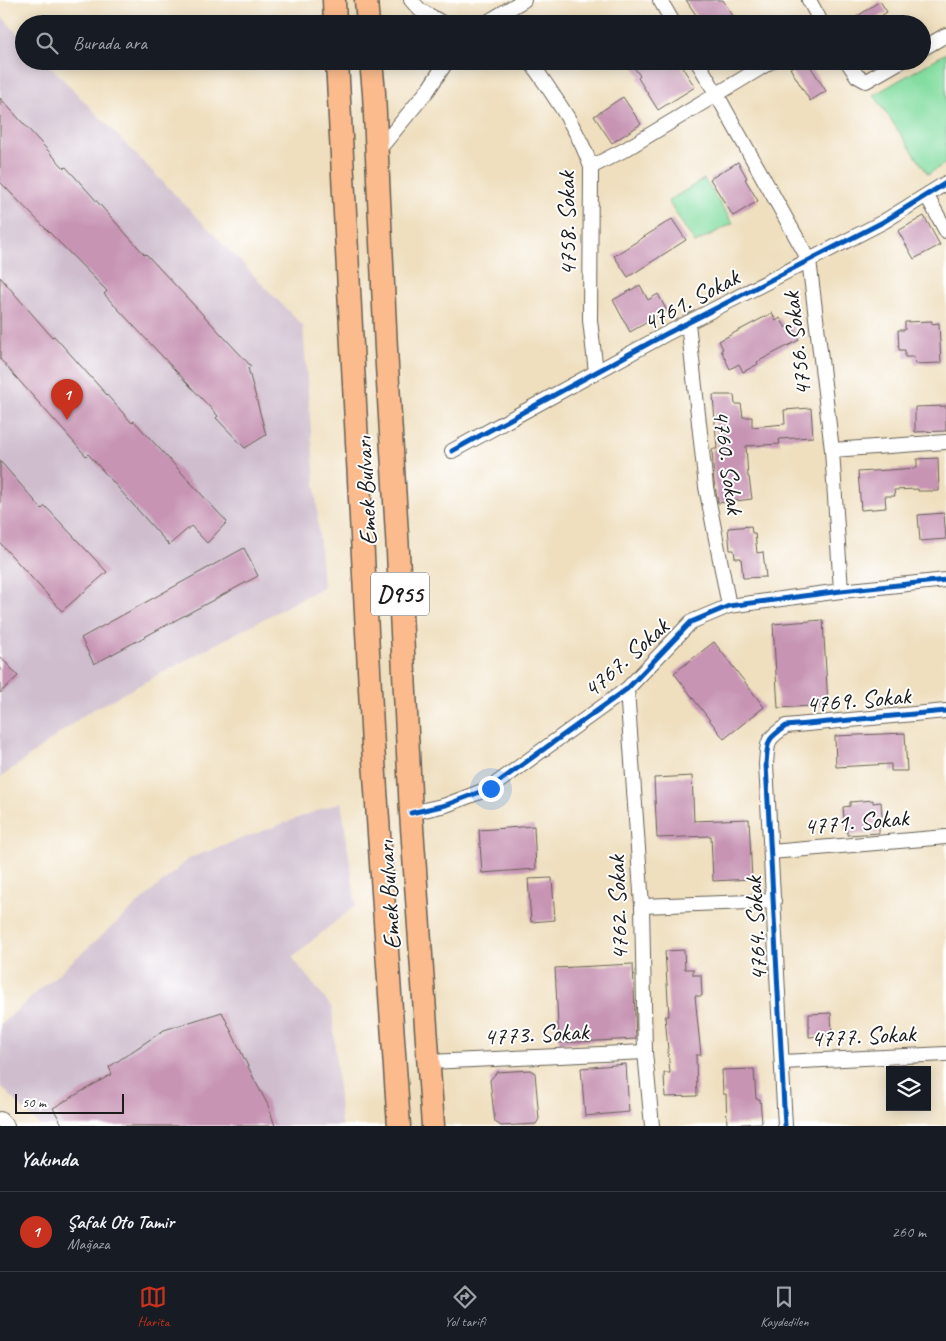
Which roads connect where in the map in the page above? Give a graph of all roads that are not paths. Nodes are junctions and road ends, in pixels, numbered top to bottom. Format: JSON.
{"nodes":[{"id":1,"x":334,"y":0,"type":"edge"},
{"id":2,"x":366,"y":0,"type":"edge"},
{"id":3,"x":411,"y":0,"type":"edge"},
{"id":4,"x":524,"y":0,"type":"edge"},
{"id":5,"x":660,"y":0,"type":"edge"},
{"id":6,"x":808,"y":0,"type":"edge"},
{"id":7,"x":335,"y":15,"type":"edge"},
{"id":8,"x":367,"y":15,"type":"edge"},
{"id":9,"x":429,"y":15,"type":"edge"},
{"id":10,"x":507,"y":15,"type":"edge"},
{"id":11,"x":669,"y":15,"type":"edge"},
{"id":12,"x":817,"y":15,"type":"edge"},
{"id":13,"x":946,"y":35,"type":"edge"},
{"id":14,"x":931,"y":44,"type":"edge"},
{"id":15,"x":337,"y":70,"type":"edge"},
{"id":16,"x":371,"y":70,"type":"edge"},
{"id":17,"x":441,"y":70,"type":"edge"},
{"id":18,"x":536,"y":70,"type":"edge"},
{"id":19,"x":702,"y":70,"type":"edge"},
{"id":20,"x":757,"y":70,"type":"edge"},
{"id":21,"x":854,"y":70,"type":"edge"},
{"id":22,"x":885,"y":70,"type":"edge"},
{"id":23,"x":717,"y":95,"type":"junction"},
{"id":24,"x":376,"y":153,"type":"junction"},
{"id":25,"x":591,"y":167,"type":"junction"},
{"id":26,"x":946,"y":183,"type":"edge"},
{"id":27,"x":926,"y":196,"type":"junction"},
{"id":28,"x":946,"y":231,"type":"edge"},
{"id":29,"x":809,"y":260,"type":"junction"},
{"id":30,"x":688,"y":323,"type":"junction"},
{"id":31,"x":596,"y":372,"type":"junction"},
{"id":32,"x":946,"y":442,"type":"edge"},
{"id":33,"x":832,"y":450,"type":"junction"},
{"id":34,"x":452,"y":451,"type":"dead end"},
{"id":35,"x":946,"y":580,"type":"edge"},
{"id":36,"x":841,"y":591,"type":"junction"},
{"id":37,"x":729,"y":606,"type":"junction"},
{"id":38,"x":627,"y":689,"type":"junction"},
{"id":39,"x":946,"y":711,"type":"edge"},
{"id":40,"x":775,"y":733,"type":"joint"},
{"id":41,"x":411,"y":812,"type":"junction"},
{"id":42,"x":946,"y":837,"type":"edge"},
{"id":43,"x":770,"y":852,"type":"junction"},
{"id":44,"x":774,"y":900,"type":"junction"},
{"id":45,"x":642,"y":906,"type":"junction"},
{"id":46,"x":645,"y":1052,"type":"junction"},
{"id":47,"x":946,"y":1054,"type":"edge"},
{"id":48,"x":429,"y":1062,"type":"junction"},
{"id":49,"x":782,"y":1062,"type":"junction"},
{"id":50,"x":0,"y":1119,"type":"edge"},
{"id":51,"x":6,"y":1126,"type":"edge"},
{"id":52,"x":399,"y":1126,"type":"edge"},
{"id":53,"x":433,"y":1126,"type":"edge"},
{"id":54,"x":652,"y":1126,"type":"edge"},
{"id":55,"x":785,"y":1126,"type":"edge"}],
"edges":[{"from":1,"to":7,"type":"highway"},
{"from":2,"to":8,"type":"highway"},
{"from":3,"to":9,"type":"street"},
{"from":4,"to":10,"type":"street"},
{"from":5,"to":11,"type":"street"},
{"from":6,"to":12,"type":"street"},
{"from":13,"to":14,"type":"street"},
{"from":15,"to":52,"type":"highway","name":"Emek Bulvarı","number":"D955"},
{"from":16,"to":24,"type":"highway","name":"Emek Bulvarı","number":"D955"},
{"from":17,"to":24,"type":"street"},
{"from":18,"to":25,"type":"street","name":"4758. Sokak"},
{"from":19,"to":23,"type":"street","name":"4756. Sokak"},
{"from":20,"to":23,"type":"street"},
{"from":21,"to":22,"type":"street"},
{"from":23,"to":25,"type":"street"},
{"from":23,"to":29,"type":"street","name":"4756. Sokak"},
{"from":24,"to":41,"type":"highway","name":"Emek Bulvarı","number":"D955"},
{"from":25,"to":31,"type":"street","name":"4758. Sokak"},
{"from":26,"to":27,"type":"street","name":"4761. Sokak"},
{"from":27,"to":28,"type":"street"},
{"from":27,"to":29,"type":"street","name":"4761. Sokak"},
{"from":29,"to":30,"type":"street","name":"4761. Sokak"},
{"from":29,"to":33,"type":"street","name":"4756. Sokak"},
{"from":30,"to":31,"type":"street","name":"4761. Sokak"},
{"from":30,"to":37,"type":"street","name":"4760. Sokak"},
{"from":31,"to":34,"type":"street","name":"4761. Sokak"},
{"from":32,"to":33,"type":"street"},
{"from":33,"to":36,"type":"street","name":"4756. Sokak"},
{"from":35,"to":36,"type":"street","name":"4767. Sokak"},
{"from":36,"to":37,"type":"street","name":"4767. Sokak"},
{"from":37,"to":38,"type":"street","name":"4767. Sokak"},
{"from":38,"to":41,"type":"street","name":"4767. Sokak"},
{"from":38,"to":45,"type":"street","name":"4762. Sokak"},
{"from":39,"to":40,"type":"street","name":"4769. Sokak"},
{"from":40,"to":43,"type":"street","name":"4764. Sokak"},
{"from":41,"to":48,"type":"highway","name":"Emek Bulvarı","number":"D955"},
{"from":42,"to":43,"type":"street","name":"4771. Sokak"},
{"from":43,"to":44,"type":"street","name":"4764. Sokak"},
{"from":44,"to":45,"type":"street"},
{"from":44,"to":49,"type":"street","name":"4764. Sokak"},
{"from":45,"to":46,"type":"street","name":"4762. Sokak"},
{"from":46,"to":48,"type":"street","name":"4773. Sokak"},
{"from":46,"to":54,"type":"street","name":"4762. Sokak"},
{"from":47,"to":49,"type":"street","name":"4777. Sokak"},
{"from":48,"to":53,"type":"highway","name":"Emek Bulvarı","number":"D955"},
{"from":49,"to":55,"type":"street","name":"4764. Sokak"},
{"from":50,"to":51,"type":"street"}]}
